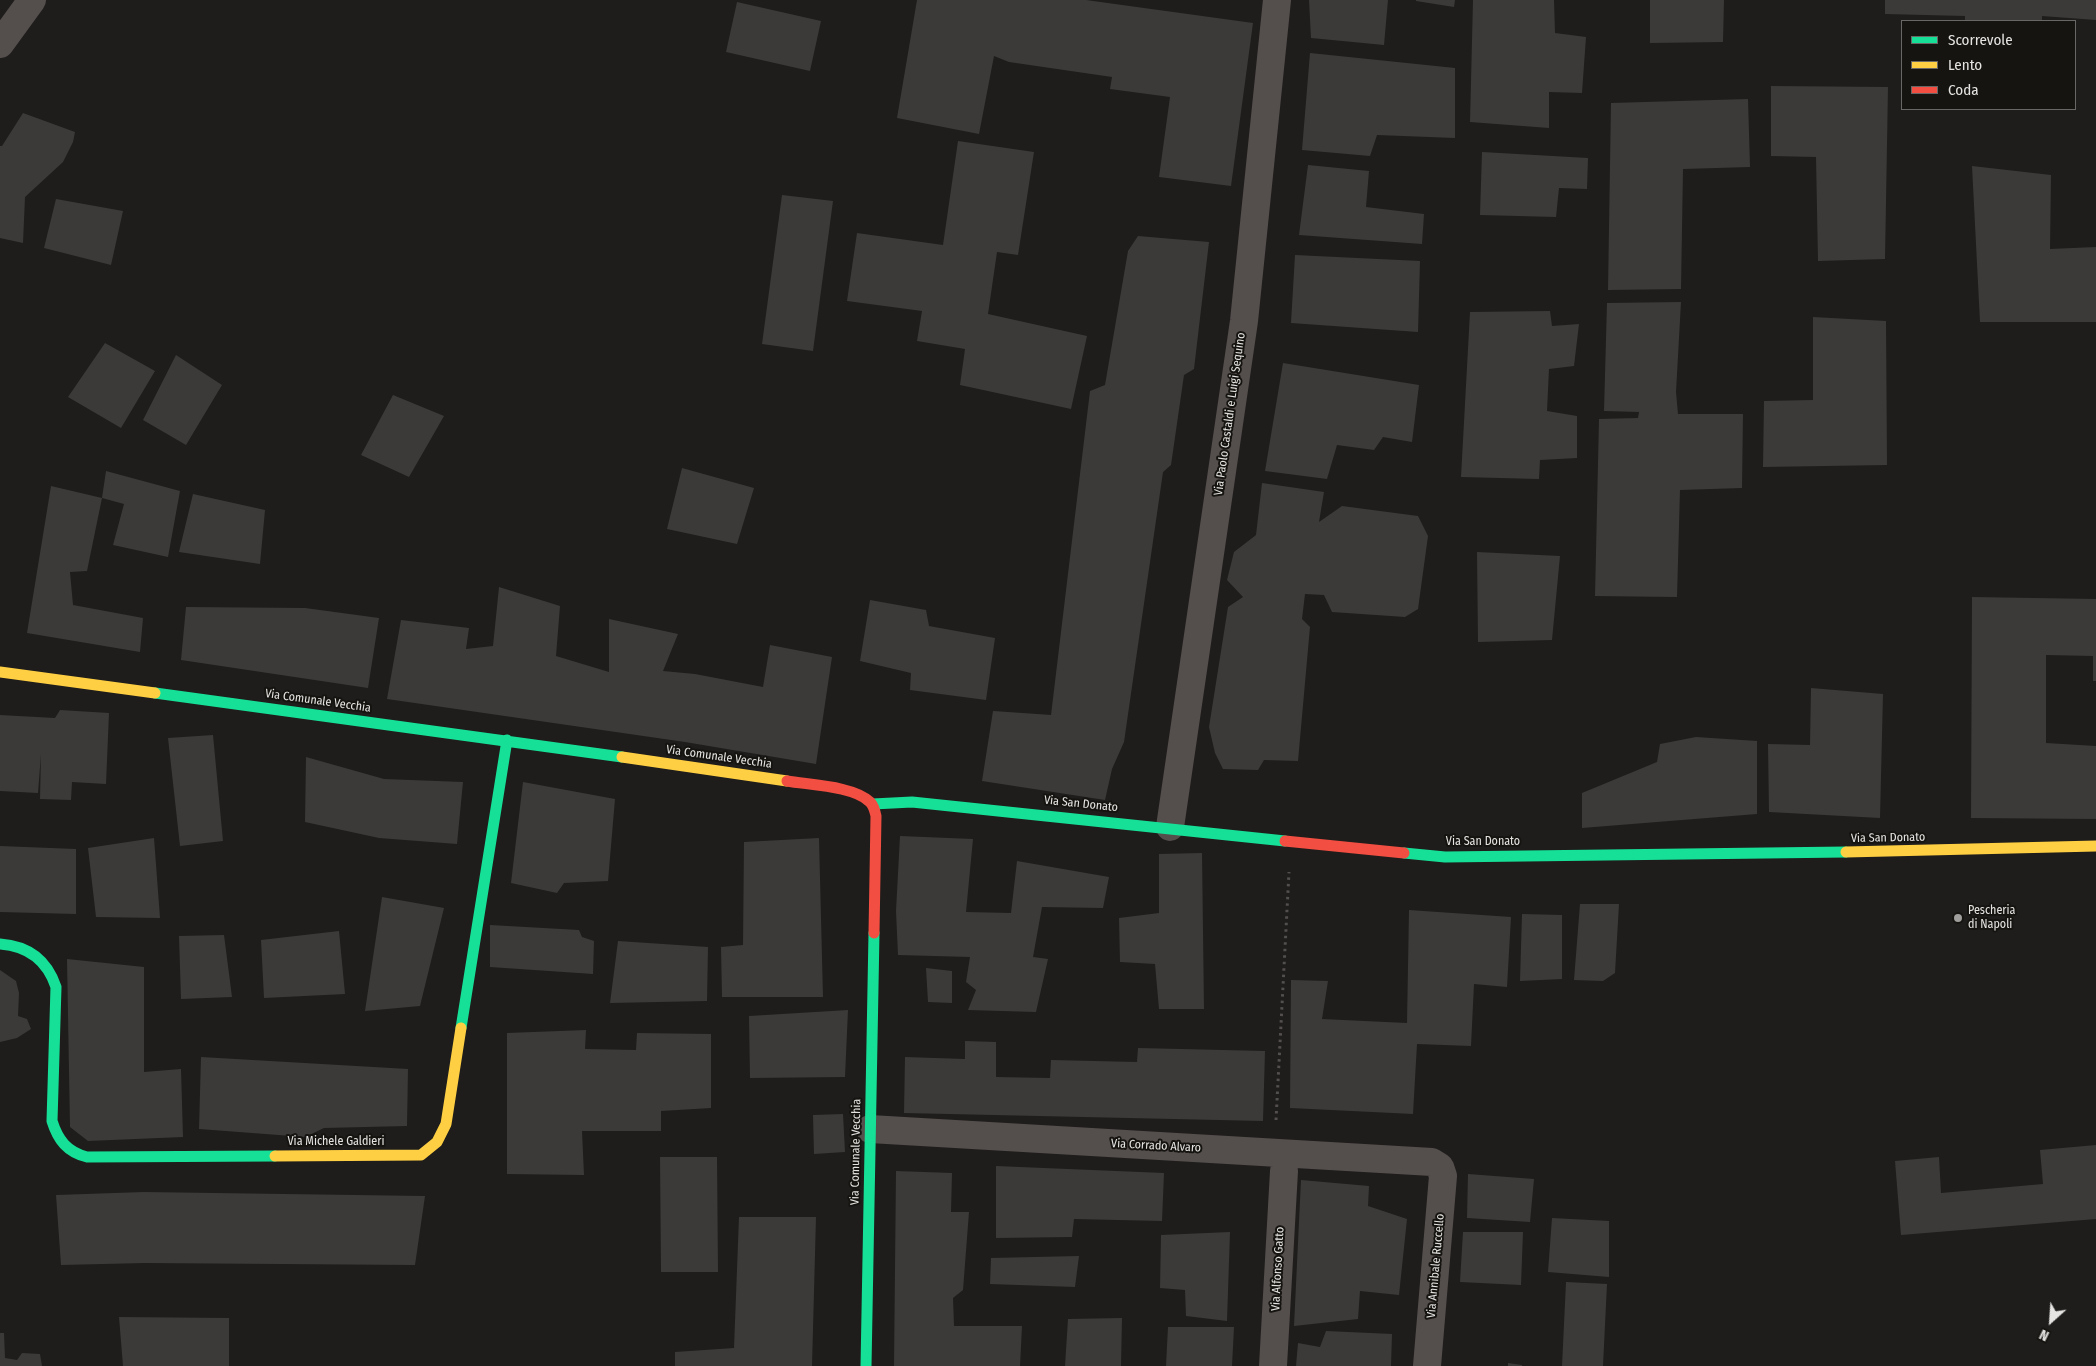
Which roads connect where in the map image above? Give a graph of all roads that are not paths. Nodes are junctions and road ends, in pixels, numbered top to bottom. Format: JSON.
{"nodes":[{"id":1,"x":32,"y":0,"type":"edge"},
{"id":2,"x":1277,"y":0,"type":"edge"},
{"id":3,"x":0,"y":44,"type":"edge"},
{"id":4,"x":0,"y":672,"type":"edge"},
{"id":5,"x":507,"y":740,"type":"junction"},
{"id":6,"x":873,"y":804,"type":"junction"},
{"id":7,"x":1170,"y":827,"type":"junction"},
{"id":8,"x":2096,"y":846,"type":"edge"},
{"id":9,"x":0,"y":944,"type":"edge"},
{"id":10,"x":870,"y":1130,"type":"junction"},
{"id":11,"x":1279,"y":1162,"type":"junction"},
{"id":12,"x":1440,"y":1167,"type":"joint"},
{"id":13,"x":866,"y":1366,"type":"edge"},
{"id":14,"x":1273,"y":1366,"type":"edge"},
{"id":15,"x":1427,"y":1366,"type":"edge"}],
"edges":[{"from":1,"to":3,"type":"street"},
{"from":2,"to":7,"type":"street","name":"Via Paolo Castaldi e Luigi Sequino"},
{"from":4,"to":5,"type":"street","name":"Via Comunale Vecchia"},
{"from":5,"to":6,"type":"street","name":"Via Comunale Vecchia"},
{"from":5,"to":9,"type":"street","name":"Via Michele Galdieri"},
{"from":6,"to":7,"type":"street","name":"Via San Donato"},
{"from":6,"to":10,"type":"street","name":"Via Comunale Vecchia"},
{"from":7,"to":8,"type":"street","name":"Via San Donato"},
{"from":10,"to":11,"type":"street","name":"Via Corrado Alvaro"},
{"from":10,"to":13,"type":"street","name":"Via Comunale Vecchia"},
{"from":11,"to":12,"type":"street","name":"Via Corrado Alvaro"},
{"from":11,"to":14,"type":"street","name":"Via Alfonso Gatto"},
{"from":12,"to":15,"type":"street","name":"Via Annibale Ruccello"}]}
